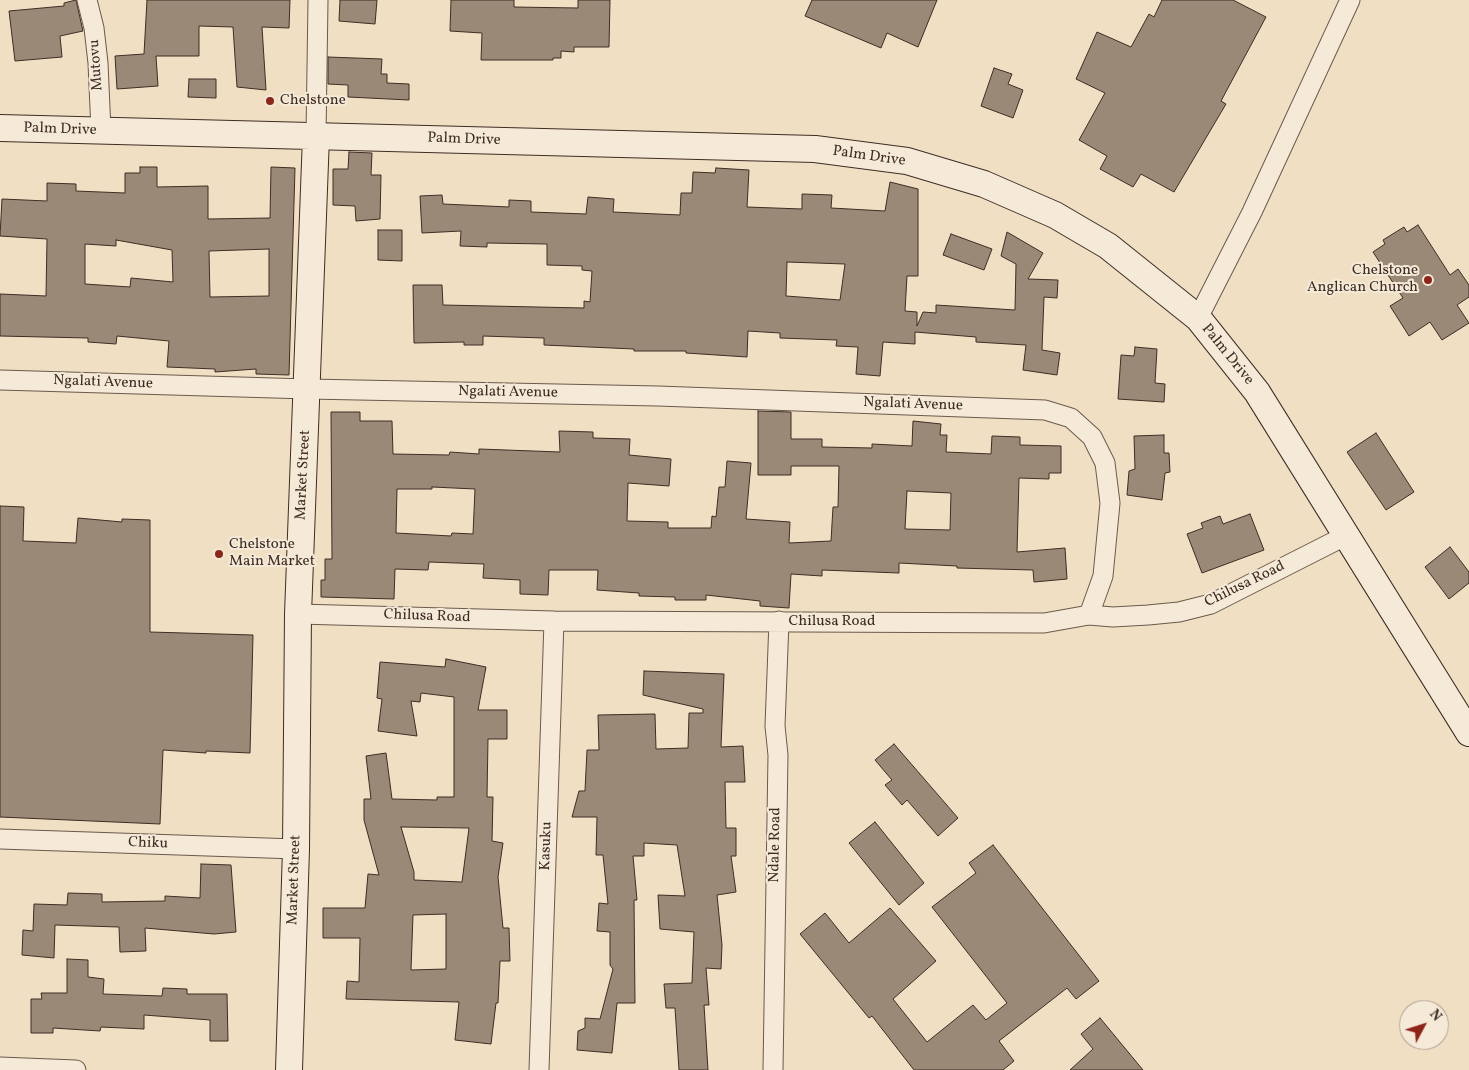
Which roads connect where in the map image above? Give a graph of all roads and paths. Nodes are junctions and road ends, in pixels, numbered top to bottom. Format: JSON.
{"nodes":[{"id":1,"x":87,"y":0,"type":"edge"},
{"id":2,"x":318,"y":0,"type":"edge"},
{"id":3,"x":1350,"y":0,"type":"edge"},
{"id":4,"x":0,"y":128,"type":"edge"},
{"id":5,"x":101,"y":131,"type":"junction"},
{"id":6,"x":316,"y":136,"type":"junction"},
{"id":7,"x":1198,"y":318,"type":"junction"},
{"id":8,"x":0,"y":380,"type":"edge"},
{"id":9,"x":308,"y":389,"type":"junction"},
{"id":10,"x":1347,"y":535,"type":"junction"},
{"id":11,"x":298,"y":614,"type":"junction"},
{"id":12,"x":1089,"y":615,"type":"junction"},
{"id":13,"x":554,"y":621,"type":"junction"},
{"id":14,"x":779,"y":621,"type":"junction"},
{"id":15,"x":1469,"y":733,"type":"edge"},
{"id":16,"x":0,"y":840,"type":"edge"},
{"id":17,"x":296,"y":848,"type":"junction"},
{"id":18,"x":1,"y":1068,"type":"edge"},
{"id":19,"x":76,"y":1070,"type":"edge"},
{"id":20,"x":289,"y":1070,"type":"edge"},
{"id":21,"x":539,"y":1070,"type":"edge"},
{"id":22,"x":773,"y":1070,"type":"edge"}],
"edges":[{"from":1,"to":5,"type":"street","name":"Mutovu"},
{"from":2,"to":6,"type":"street","name":"Market Street"},
{"from":3,"to":7,"type":"street"},
{"from":4,"to":5,"type":"street","name":"Palm Drive"},
{"from":5,"to":6,"type":"street","name":"Palm Drive"},
{"from":6,"to":7,"type":"street","name":"Palm Drive"},
{"from":6,"to":9,"type":"street","name":"Market Street"},
{"from":7,"to":10,"type":"street","name":"Palm Drive"},
{"from":8,"to":9,"type":"street","name":"Ngalati Avenue"},
{"from":9,"to":11,"type":"street","name":"Market Street"},
{"from":9,"to":12,"type":"street","name":"Ngalati Avenue"},
{"from":10,"to":12,"type":"street","name":"Chilusa Road"},
{"from":10,"to":15,"type":"street","name":"Palm Drive"},
{"from":11,"to":13,"type":"street","name":"Chilusa Road"},
{"from":11,"to":17,"type":"street","name":"Market Street"},
{"from":12,"to":14,"type":"street","name":"Chilusa Road"},
{"from":13,"to":14,"type":"street","name":"Chilusa Road"},
{"from":13,"to":21,"type":"street","name":"Kasuku"},
{"from":14,"to":22,"type":"street","name":"Ndale Road"},
{"from":16,"to":17,"type":"street","name":"Chiku"},
{"from":17,"to":20,"type":"street","name":"Market Street"},
{"from":18,"to":19,"type":"street"}]}
